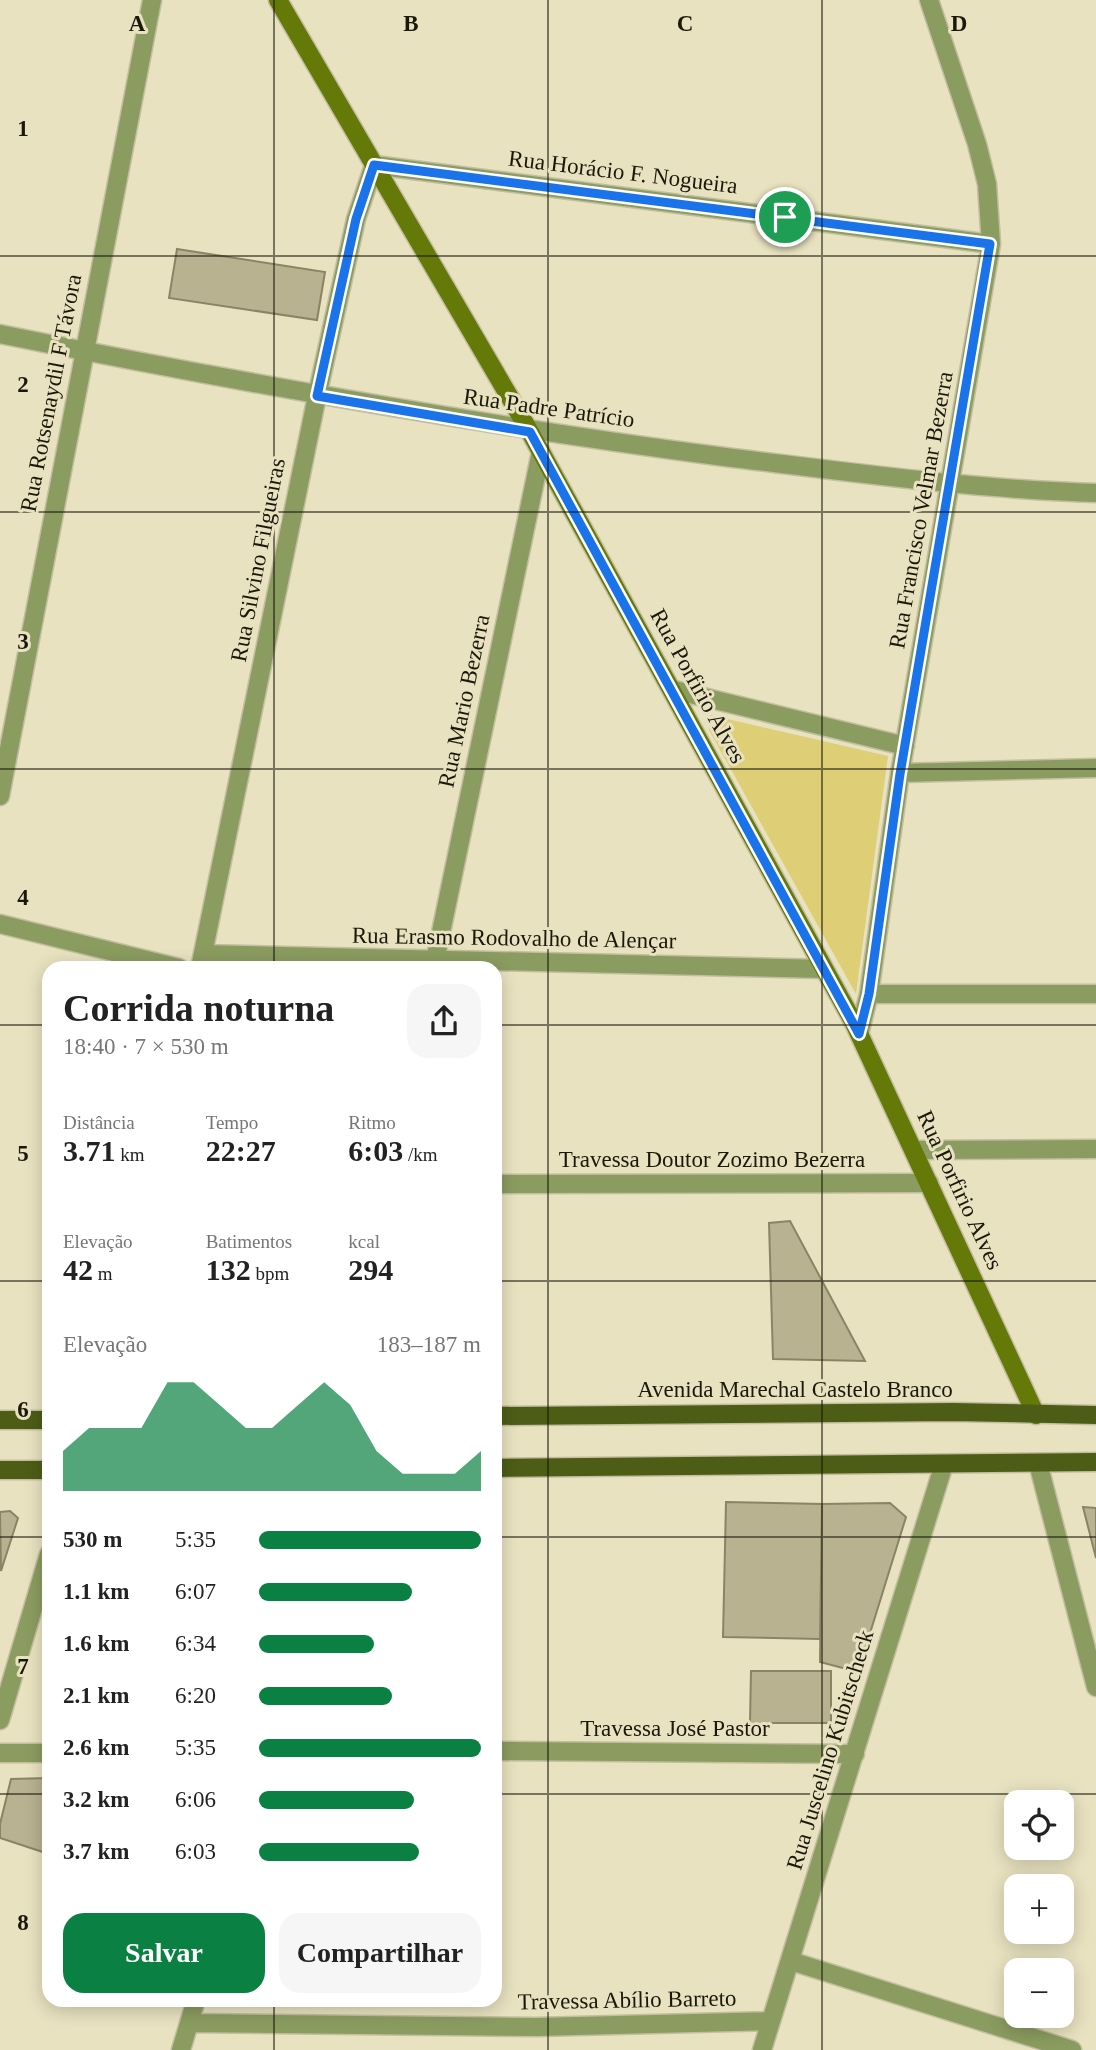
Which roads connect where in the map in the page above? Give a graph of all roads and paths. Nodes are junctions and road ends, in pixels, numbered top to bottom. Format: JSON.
{"nodes":[{"id":1,"x":152,"y":0,"type":"edge"},
{"id":2,"x":278,"y":0,"type":"edge"},
{"id":3,"x":929,"y":0,"type":"edge"},
{"id":4,"x":374,"y":165,"type":"junction"},
{"id":5,"x":990,"y":244,"type":"junction"},
{"id":6,"x":0,"y":334,"type":"edge"},
{"id":7,"x":84,"y":351,"type":"junction"},
{"id":8,"x":317,"y":396,"type":"junction"},
{"id":9,"x":530,"y":432,"type":"junction"},
{"id":10,"x":541,"y":452,"type":"junction"},
{"id":11,"x":951,"y":485,"type":"junction"},
{"id":12,"x":1096,"y":493,"type":"edge"},
{"id":13,"x":674,"y":691,"type":"junction"},
{"id":14,"x":905,"y":746,"type":"junction"},
{"id":15,"x":1096,"y":768,"type":"edge"},
{"id":16,"x":900,"y":774,"type":"junction"},
{"id":17,"x":0,"y":796,"type":"edge"},
{"id":18,"x":0,"y":924,"type":"edge"},
{"id":19,"x":151,"y":961,"type":"edge"},
{"id":20,"x":202,"y":961,"type":"edge"},
{"id":21,"x":435,"y":961,"type":"joint"},
{"id":22,"x":502,"y":962,"type":"edge"},
{"id":23,"x":823,"y":969,"type":"junction"},
{"id":24,"x":1096,"y":993,"type":"edge"},
{"id":25,"x":869,"y":994,"type":"junction"},
{"id":26,"x":859,"y":1034,"type":"junction"},
{"id":27,"x":1096,"y":1149,"type":"edge"},
{"id":28,"x":914,"y":1150,"type":"junction"},
{"id":29,"x":929,"y":1183,"type":"junction"},
{"id":30,"x":502,"y":1184,"type":"edge"},
{"id":31,"x":1036,"y":1415,"type":"junction"},
{"id":32,"x":1096,"y":1415,"type":"edge"},
{"id":33,"x":502,"y":1416,"type":"edge"},
{"id":34,"x":0,"y":1420,"type":"edge"},
{"id":35,"x":42,"y":1420,"type":"edge"},
{"id":36,"x":1096,"y":1462,"type":"edge"},
{"id":37,"x":1038,"y":1463,"type":"junction"},
{"id":38,"x":944,"y":1464,"type":"junction"},
{"id":39,"x":502,"y":1468,"type":"edge"},
{"id":40,"x":42,"y":1470,"type":"edge"},
{"id":41,"x":0,"y":1471,"type":"edge"},
{"id":42,"x":42,"y":1578,"type":"edge"},
{"id":43,"x":1096,"y":1687,"type":"edge"},
{"id":44,"x":0,"y":1720,"type":"edge"},
{"id":45,"x":502,"y":1751,"type":"edge"},
{"id":46,"x":0,"y":1753,"type":"edge"},
{"id":47,"x":42,"y":1753,"type":"edge"},
{"id":48,"x":855,"y":1754,"type":"junction"},
{"id":49,"x":791,"y":1961,"type":"junction"},
{"id":50,"x":194,"y":2007,"type":"edge"},
{"id":51,"x":771,"y":2021,"type":"junction"},
{"id":52,"x":189,"y":2023,"type":"junction"},
{"id":53,"x":181,"y":2050,"type":"edge"},
{"id":54,"x":762,"y":2050,"type":"edge"},
{"id":55,"x":1072,"y":2050,"type":"edge"}],
"edges":[{"from":1,"to":7,"type":"street","name":"Rua Rotsenaydil F Távora"},
{"from":2,"to":4,"type":"street","name":"Rua Porfirio Alves"},
{"from":3,"to":5,"type":"street","name":"Rua Francisco Velmar Bezerra"},
{"from":4,"to":5,"type":"street","name":"Rua Horácio F. Nogueira"},
{"from":4,"to":8,"type":"street","name":"Rua Silvino Filgueiras"},
{"from":4,"to":9,"type":"street","name":"Rua Porfirio Alves"},
{"from":5,"to":11,"type":"street","name":"Rua Francisco Velmar Bezerra"},
{"from":6,"to":7,"type":"street","name":"Rua Padre Patrício"},
{"from":7,"to":8,"type":"street","name":"Rua Padre Patrício"},
{"from":7,"to":17,"type":"street","name":"Rua Rotsenaydil F Távora"},
{"from":8,"to":9,"type":"street","name":"Rua Padre Patrício"},
{"from":8,"to":20,"type":"street","name":"Rua Silvino Filgueiras"},
{"from":9,"to":10,"type":"street","name":"Rua Porfirio Alves"},
{"from":9,"to":11,"type":"street","name":"Rua Padre Patrício"},
{"from":10,"to":13,"type":"street","name":"Rua Porfirio Alves"},
{"from":10,"to":21,"type":"street","name":"Rua Mario Bezerra"},
{"from":11,"to":12,"type":"street","name":"Rua Padre Patrício"},
{"from":11,"to":14,"type":"street","name":"Rua Francisco Velmar Bezerra"},
{"from":13,"to":14,"type":"street"},
{"from":13,"to":23,"type":"street","name":"Rua Porfirio Alves"},
{"from":14,"to":16,"type":"street","name":"Rua Francisco Velmar Bezerra"},
{"from":15,"to":16,"type":"street"},
{"from":16,"to":25,"type":"street","name":"Rua Francisco Velmar Bezerra"},
{"from":18,"to":19,"type":"street"},
{"from":20,"to":21,"type":"street","name":"Rua Erasmo Rodovalho de Alençar"},
{"from":22,"to":23,"type":"street","name":"Rua Erasmo Rodovalho de Alençar"},
{"from":23,"to":26,"type":"street","name":"Rua Porfirio Alves"},
{"from":24,"to":25,"type":"street"},
{"from":25,"to":26,"type":"street","name":"Rua Francisco Velmar Bezerra"},
{"from":26,"to":28,"type":"street","name":"Rua Porfirio Alves"},
{"from":27,"to":28,"type":"street"},
{"from":28,"to":29,"type":"street","name":"Rua Porfirio Alves"},
{"from":29,"to":30,"type":"street","name":"Travessa Doutor Zozimo Bezerra"},
{"from":29,"to":31,"type":"street","name":"Rua Porfirio Alves"},
{"from":31,"to":32,"type":"main road","name":"Avenida Marechal Castelo Branco"},
{"from":31,"to":33,"type":"main road","name":"Avenida Marechal Castelo Branco"},
{"from":34,"to":35,"type":"main road"},
{"from":36,"to":37,"type":"main road"},
{"from":37,"to":38,"type":"main road"},
{"from":37,"to":43,"type":"street"},
{"from":38,"to":39,"type":"main road"},
{"from":38,"to":48,"type":"street","name":"Rua Juscelino Kubitscheck"},
{"from":40,"to":41,"type":"main road"},
{"from":42,"to":44,"type":"street"},
{"from":45,"to":48,"type":"street","name":"Travessa José Pastor"},
{"from":46,"to":47,"type":"street"},
{"from":48,"to":49,"type":"street","name":"Rua Juscelino Kubitscheck"},
{"from":49,"to":51,"type":"street","name":"Rua Juscelino Kubitscheck"},
{"from":49,"to":55,"type":"street"},
{"from":50,"to":52,"type":"street"},
{"from":51,"to":52,"type":"street","name":"Travessa Abílio Barreto"},
{"from":51,"to":54,"type":"street","name":"Rua Juscelino Kubitscheck"},
{"from":52,"to":53,"type":"street"}]}
